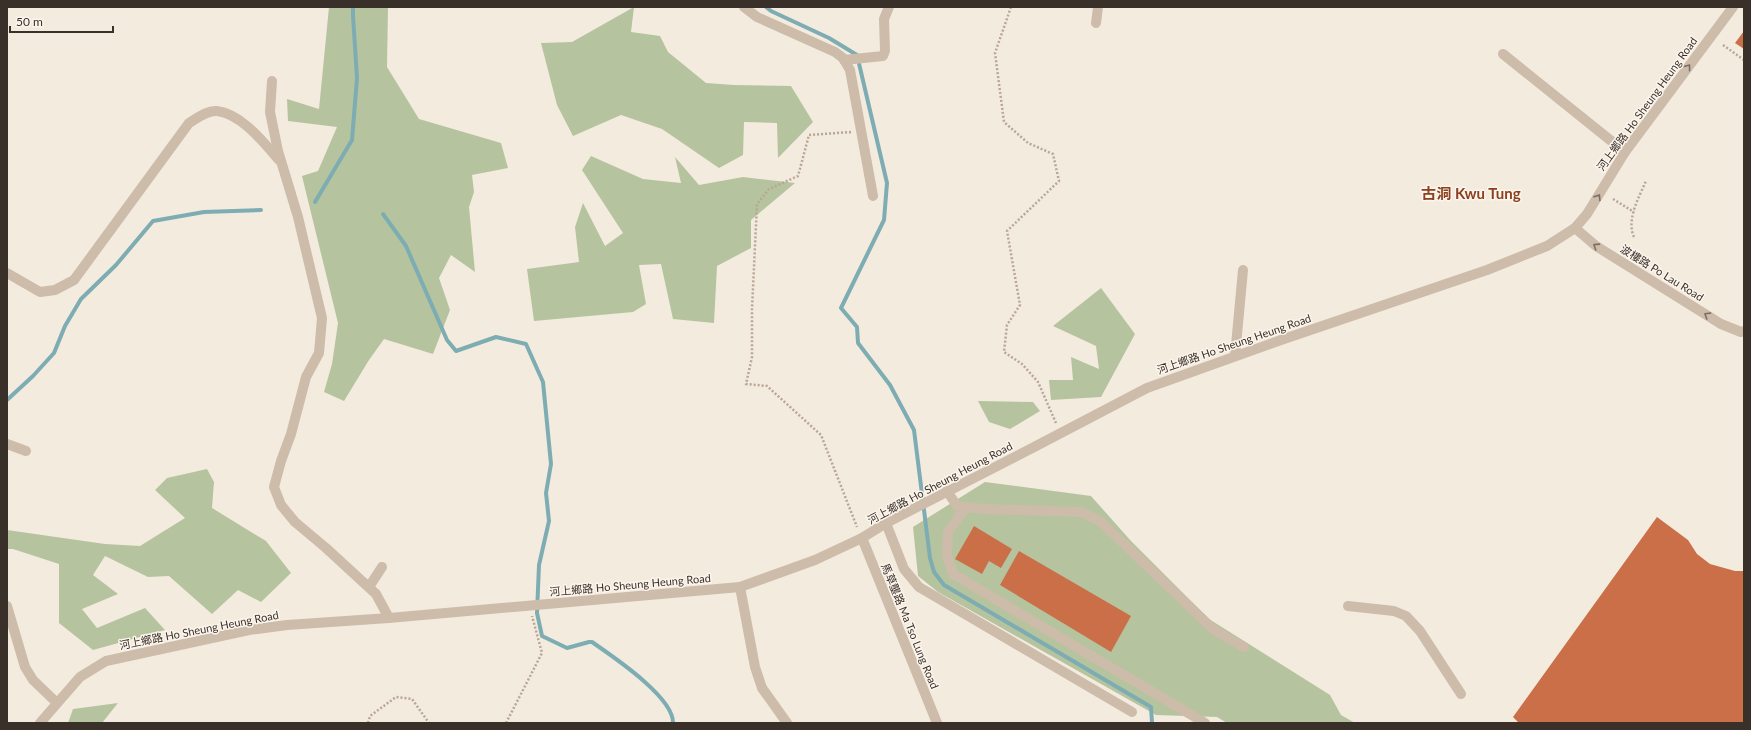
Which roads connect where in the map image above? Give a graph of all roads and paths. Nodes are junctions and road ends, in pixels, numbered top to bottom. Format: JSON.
{"nodes":[{"id":1,"x":744,"y":7,"type":"edge"},
{"id":2,"x":889,"y":7,"type":"edge"},
{"id":3,"x":1011,"y":7,"type":"edge"},
{"id":4,"x":1098,"y":7,"type":"edge"},
{"id":5,"x":1733,"y":7,"type":"edge"},
{"id":6,"x":1096,"y":23,"type":"dead end"},
{"id":7,"x":1723,"y":45,"type":"dead end"},
{"id":8,"x":1503,"y":54,"type":"dead end"},
{"id":9,"x":844,"y":60,"type":"junction"},
{"id":10,"x":1744,"y":60,"type":"edge"},
{"id":11,"x":272,"y":81,"type":"dead end"},
{"id":12,"x":861,"y":131,"type":"junction"},
{"id":13,"x":1625,"y":152,"type":"junction"},
{"id":14,"x":282,"y":163,"type":"junction"},
{"id":15,"x":1646,"y":182,"type":"dead end"},
{"id":16,"x":873,"y":196,"type":"dead end"},
{"id":17,"x":1613,"y":199,"type":"dead end"},
{"id":18,"x":1634,"y":212,"type":"junction"},
{"id":19,"x":1575,"y":228,"type":"junction"},
{"id":20,"x":1634,"y":237,"type":"dead end"},
{"id":21,"x":1244,"y":270,"type":"dead end"},
{"id":22,"x":7,"y":273,"type":"edge"},
{"id":23,"x":1743,"y":331,"type":"edge"},
{"id":24,"x":1235,"y":356,"type":"junction"},
{"id":25,"x":1061,"y":433,"type":"junction"},
{"id":26,"x":7,"y":444,"type":"edge"},
{"id":27,"x":26,"y":451,"type":"dead end"},
{"id":28,"x":947,"y":491,"type":"junction"},
{"id":29,"x":966,"y":507,"type":"junction"},
{"id":30,"x":886,"y":523,"type":"junction"},
{"id":31,"x":862,"y":538,"type":"junction"},
{"id":32,"x":382,"y":567,"type":"dead end"},
{"id":33,"x":368,"y":587,"type":"junction"},
{"id":34,"x":740,"y":587,"type":"junction"},
{"id":35,"x":7,"y":606,"type":"edge"},
{"id":36,"x":529,"y":606,"type":"junction"},
{"id":37,"x":1348,"y":606,"type":"dead end"},
{"id":38,"x":389,"y":618,"type":"junction"},
{"id":39,"x":1244,"y":647,"type":"dead end"},
{"id":40,"x":1461,"y":694,"type":"dead end"},
{"id":41,"x":57,"y":703,"type":"junction"},
{"id":42,"x":1132,"y":712,"type":"dead end"},
{"id":43,"x":40,"y":723,"type":"edge"},
{"id":44,"x":368,"y":723,"type":"edge"},
{"id":45,"x":429,"y":723,"type":"edge"},
{"id":46,"x":506,"y":723,"type":"edge"},
{"id":47,"x":787,"y":723,"type":"edge"},
{"id":48,"x":937,"y":723,"type":"edge"},
{"id":49,"x":1205,"y":723,"type":"edge"}],
"edges":[{"from":1,"to":9,"type":"street"},
{"from":2,"to":9,"type":"street"},
{"from":3,"to":25,"type":"path"},
{"from":4,"to":6,"type":"street"},
{"from":13,"to":5,"type":"street","name":"河上鄉路 Ho Sheung Heung Road","one_way":true},
{"from":7,"to":10,"type":"path"},
{"from":8,"to":13,"type":"street"},
{"from":9,"to":12,"type":"street"},
{"from":11,"to":14,"type":"street"},
{"from":12,"to":16,"type":"street"},
{"from":12,"to":31,"type":"path"},
{"from":19,"to":13,"type":"street","name":"河上鄉路 Ho Sheung Heung Road","one_way":true},
{"from":14,"to":22,"type":"street"},
{"from":14,"to":33,"type":"street"},
{"from":15,"to":18,"type":"path"},
{"from":17,"to":18,"type":"path"},
{"from":18,"to":20,"type":"path"},
{"from":23,"to":19,"type":"street","name":"波樓路 Po Lau Road","one_way":true},
{"from":19,"to":24,"type":"street","name":"河上鄉路 Ho Sheung Heung Road"},
{"from":21,"to":24,"type":"street"},
{"from":24,"to":25,"type":"street","name":"河上鄉路 Ho Sheung Heung Road"},
{"from":25,"to":28,"type":"street","name":"河上鄉路 Ho Sheung Heung Road"},
{"from":26,"to":27,"type":"street"},
{"from":28,"to":29,"type":"street"},
{"from":28,"to":30,"type":"street","name":"河上鄉路 Ho Sheung Heung Road"},
{"from":29,"to":39,"type":"street"},
{"from":29,"to":49,"type":"street"},
{"from":30,"to":31,"type":"street","name":"河上鄉路 Ho Sheung Heung Road"},
{"from":30,"to":42,"type":"street"},
{"from":31,"to":34,"type":"street","name":"河上鄉路 Ho Sheung Heung Road"},
{"from":31,"to":48,"type":"street","name":"馬草壟路 Ma Tso Lung Road"},
{"from":32,"to":33,"type":"street"},
{"from":33,"to":38,"type":"street"},
{"from":34,"to":36,"type":"street","name":"河上鄉路 Ho Sheung Heung Road"},
{"from":34,"to":47,"type":"street"},
{"from":35,"to":41,"type":"street"},
{"from":36,"to":38,"type":"street","name":"河上鄉路 Ho Sheung Heung Road"},
{"from":36,"to":46,"type":"path"},
{"from":37,"to":40,"type":"street"},
{"from":38,"to":41,"type":"street","name":"河上鄉路 Ho Sheung Heung Road"},
{"from":41,"to":43,"type":"street","name":"河上鄉路 Ho Sheung Heung Road"},
{"from":44,"to":45,"type":"path"}]}
